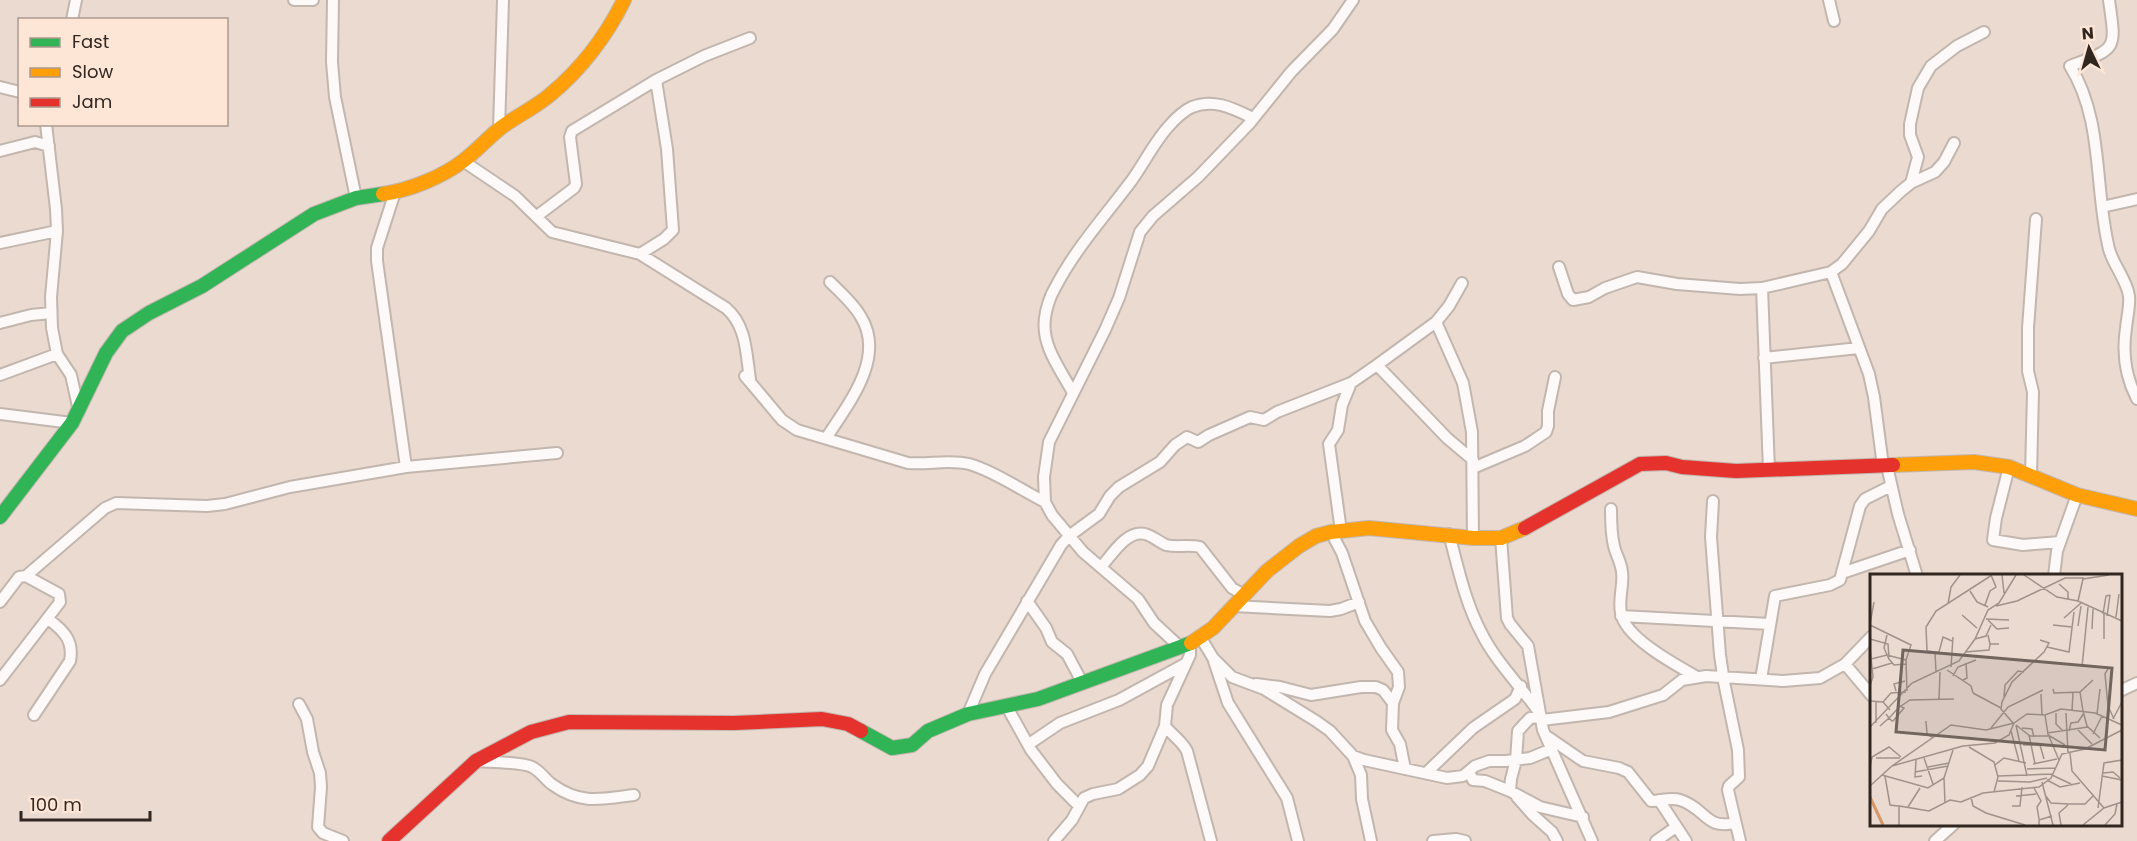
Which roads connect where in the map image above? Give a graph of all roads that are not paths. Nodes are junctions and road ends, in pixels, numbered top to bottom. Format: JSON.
{"nodes":[{"id":1,"x":76,"y":0,"type":"edge"},
{"id":2,"x":294,"y":0,"type":"edge"},
{"id":3,"x":313,"y":0,"type":"edge"},
{"id":4,"x":333,"y":0,"type":"edge"},
{"id":5,"x":503,"y":0,"type":"edge"},
{"id":6,"x":624,"y":0,"type":"edge"},
{"id":7,"x":1353,"y":0,"type":"edge"},
{"id":8,"x":1829,"y":0,"type":"edge"},
{"id":9,"x":2109,"y":0,"type":"edge"},
{"id":10,"x":72,"y":18,"type":"edge"},
{"id":11,"x":1834,"y":21,"type":"dead end"},
{"id":12,"x":1984,"y":32,"type":"dead end"},
{"id":13,"x":750,"y":38,"type":"dead end"},
{"id":14,"x":656,"y":80,"type":"junction"},
{"id":15,"x":0,"y":87,"type":"edge"},
{"id":16,"x":18,"y":92,"type":"edge"},
{"id":17,"x":1253,"y":118,"type":"junction"},
{"id":18,"x":46,"y":126,"type":"edge"},
{"id":19,"x":499,"y":129,"type":"junction"},
{"id":20,"x":1954,"y":143,"type":"dead end"},
{"id":21,"x":49,"y":146,"type":"junction"},
{"id":22,"x":0,"y":151,"type":"edge"},
{"id":23,"x":463,"y":161,"type":"junction"},
{"id":24,"x":1911,"y":183,"type":"junction"},
{"id":25,"x":395,"y":192,"type":"junction"},
{"id":26,"x":356,"y":198,"type":"junction"},
{"id":27,"x":2137,"y":200,"type":"edge"},
{"id":28,"x":2102,"y":207,"type":"junction"},
{"id":29,"x":537,"y":216,"type":"junction"},
{"id":30,"x":2036,"y":219,"type":"dead end"},
{"id":31,"x":57,"y":231,"type":"junction"},
{"id":32,"x":0,"y":243,"type":"edge"},
{"id":33,"x":640,"y":254,"type":"junction"},
{"id":34,"x":1559,"y":267,"type":"dead end"},
{"id":35,"x":1831,"y":272,"type":"junction"},
{"id":36,"x":830,"y":282,"type":"dead end"},
{"id":37,"x":1462,"y":283,"type":"dead end"},
{"id":38,"x":1762,"y":288,"type":"junction"},
{"id":39,"x":51,"y":313,"type":"junction"},
{"id":40,"x":2132,"y":321,"type":"edge"},
{"id":41,"x":1436,"y":322,"type":"junction"},
{"id":42,"x":0,"y":323,"type":"edge"},
{"id":43,"x":1859,"y":348,"type":"junction"},
{"id":44,"x":57,"y":354,"type":"junction"},
{"id":45,"x":1764,"y":358,"type":"junction"},
{"id":46,"x":1377,"y":365,"type":"junction"},
{"id":47,"x":0,"y":375,"type":"edge"},
{"id":48,"x":1555,"y":377,"type":"dead end"},
{"id":49,"x":1351,"y":383,"type":"junction"},
{"id":50,"x":1073,"y":393,"type":"junction"},
{"id":51,"x":2136,"y":395,"type":"edge"},
{"id":52,"x":0,"y":414,"type":"edge"},
{"id":53,"x":75,"y":417,"type":"junction"},
{"id":54,"x":827,"y":437,"type":"junction"},
{"id":55,"x":557,"y":453,"type":"dead end"},
{"id":56,"x":1473,"y":464,"type":"junction"},
{"id":57,"x":1885,"y":466,"type":"junction"},
{"id":58,"x":406,"y":467,"type":"junction"},
{"id":59,"x":2009,"y":467,"type":"junction"},
{"id":60,"x":1769,"y":470,"type":"junction"},
{"id":61,"x":2031,"y":475,"type":"junction"},
{"id":62,"x":1890,"y":486,"type":"junction"},
{"id":63,"x":2076,"y":495,"type":"junction"},
{"id":64,"x":1713,"y":501,"type":"dead end"},
{"id":65,"x":1045,"y":502,"type":"junction"},
{"id":66,"x":2137,"y":508,"type":"edge"},
{"id":67,"x":1611,"y":509,"type":"dead end"},
{"id":68,"x":0,"y":517,"type":"edge"},
{"id":69,"x":1336,"y":532,"type":"junction"},
{"id":70,"x":1449,"y":534,"type":"junction"},
{"id":71,"x":1069,"y":536,"type":"junction"},
{"id":72,"x":1473,"y":538,"type":"junction"},
{"id":73,"x":1501,"y":538,"type":"junction"},
{"id":74,"x":2060,"y":542,"type":"junction"},
{"id":75,"x":1910,"y":550,"type":"junction"},
{"id":76,"x":1101,"y":567,"type":"junction"},
{"id":77,"x":1842,"y":573,"type":"junction"},
{"id":78,"x":1916,"y":574,"type":"edge"},
{"id":79,"x":2054,"y":574,"type":"edge"},
{"id":80,"x":26,"y":576,"type":"junction"},
{"id":81,"x":1244,"y":595,"type":"junction"},
{"id":82,"x":1027,"y":601,"type":"junction"},
{"id":83,"x":0,"y":602,"type":"edge"},
{"id":84,"x":1359,"y":602,"type":"junction"},
{"id":85,"x":1233,"y":606,"type":"junction"},
{"id":86,"x":1621,"y":616,"type":"junction"},
{"id":87,"x":48,"y":619,"type":"junction"},
{"id":88,"x":1719,"y":620,"type":"junction"},
{"id":89,"x":1770,"y":624,"type":"junction"},
{"id":90,"x":1870,"y":638,"type":"edge"},
{"id":91,"x":1191,"y":643,"type":"junction"},
{"id":92,"x":1213,"y":658,"type":"junction"},
{"id":93,"x":1185,"y":664,"type":"junction"},
{"id":94,"x":1845,"y":664,"type":"junction"},
{"id":95,"x":1723,"y":676,"type":"junction"},
{"id":96,"x":1696,"y":677,"type":"junction"},
{"id":97,"x":0,"y":680,"type":"edge"},
{"id":98,"x":1761,"y":680,"type":"junction"},
{"id":99,"x":1082,"y":682,"type":"junction"},
{"id":100,"x":2137,"y":683,"type":"edge"},
{"id":101,"x":1250,"y":684,"type":"junction"},
{"id":102,"x":1521,"y":686,"type":"junction"},
{"id":103,"x":2122,"y":690,"type":"edge"},
{"id":104,"x":1870,"y":694,"type":"edge"},
{"id":105,"x":1393,"y":703,"type":"junction"},
{"id":106,"x":299,"y":704,"type":"dead end"},
{"id":107,"x":1007,"y":706,"type":"junction"},
{"id":108,"x":968,"y":714,"type":"junction"},
{"id":109,"x":34,"y":716,"type":"dead end"},
{"id":110,"x":1541,"y":716,"type":"junction"},
{"id":111,"x":1165,"y":726,"type":"junction"},
{"id":112,"x":1545,"y":735,"type":"junction"},
{"id":113,"x":1029,"y":744,"type":"junction"},
{"id":114,"x":1552,"y":749,"type":"junction"},
{"id":115,"x":1353,"y":756,"type":"junction"},
{"id":116,"x":1516,"y":760,"type":"junction"},
{"id":117,"x":476,"y":761,"type":"junction"},
{"id":118,"x":1405,"y":769,"type":"junction"},
{"id":119,"x":1469,"y":772,"type":"junction"},
{"id":120,"x":1426,"y":773,"type":"junction"},
{"id":121,"x":1511,"y":792,"type":"junction"},
{"id":122,"x":634,"y":795,"type":"dead end"},
{"id":123,"x":1659,"y":800,"type":"junction"},
{"id":124,"x":1079,"y":806,"type":"junction"},
{"id":125,"x":1582,"y":818,"type":"junction"},
{"id":126,"x":1735,"y":823,"type":"junction"},
{"id":127,"x":1953,"y":826,"type":"edge"},
{"id":128,"x":1676,"y":827,"type":"junction"},
{"id":129,"x":343,"y":841,"type":"edge"},
{"id":130,"x":389,"y":841,"type":"edge"},
{"id":131,"x":1053,"y":841,"type":"edge"},
{"id":132,"x":1211,"y":841,"type":"edge"},
{"id":133,"x":1298,"y":841,"type":"edge"},
{"id":134,"x":1371,"y":841,"type":"edge"},
{"id":135,"x":1433,"y":841,"type":"edge"},
{"id":136,"x":1465,"y":841,"type":"edge"},
{"id":137,"x":1557,"y":841,"type":"edge"},
{"id":138,"x":1592,"y":841,"type":"edge"},
{"id":139,"x":1656,"y":841,"type":"edge"},
{"id":140,"x":1686,"y":841,"type":"edge"},
{"id":141,"x":1740,"y":841,"type":"edge"},
{"id":142,"x":1935,"y":841,"type":"edge"}],
"edges":[{"from":1,"to":10,"type":"street"},
{"from":2,"to":3,"type":"street"},
{"from":4,"to":26,"type":"street"},
{"from":5,"to":19,"type":"street"},
{"from":6,"to":19,"type":"street"},
{"from":7,"to":17,"type":"street"},
{"from":8,"to":11,"type":"street"},
{"from":9,"to":28,"type":"street"},
{"from":12,"to":24,"type":"street"},
{"from":13,"to":14,"type":"street"},
{"from":14,"to":29,"type":"street"},
{"from":14,"to":33,"type":"street"},
{"from":15,"to":16,"type":"street"},
{"from":17,"to":50,"type":"street"},
{"from":17,"to":50,"type":"street"},
{"from":18,"to":21,"type":"street"},
{"from":19,"to":23,"type":"street"},
{"from":20,"to":24,"type":"street"},
{"from":21,"to":22,"type":"street"},
{"from":21,"to":31,"type":"street"},
{"from":23,"to":25,"type":"street"},
{"from":23,"to":29,"type":"street"},
{"from":24,"to":35,"type":"street"},
{"from":25,"to":26,"type":"street"},
{"from":25,"to":58,"type":"street"},
{"from":26,"to":53,"type":"street"},
{"from":27,"to":28,"type":"street"},
{"from":28,"to":40,"type":"street"},
{"from":29,"to":33,"type":"street"},
{"from":30,"to":61,"type":"street"},
{"from":31,"to":32,"type":"street"},
{"from":31,"to":39,"type":"street"},
{"from":33,"to":54,"type":"street"},
{"from":34,"to":38,"type":"street"},
{"from":35,"to":38,"type":"street"},
{"from":35,"to":43,"type":"street"},
{"from":36,"to":54,"type":"street"},
{"from":37,"to":41,"type":"street"},
{"from":38,"to":45,"type":"street"},
{"from":39,"to":42,"type":"street"},
{"from":39,"to":44,"type":"street"},
{"from":40,"to":51,"type":"street"},
{"from":41,"to":46,"type":"street"},
{"from":41,"to":56,"type":"street"},
{"from":43,"to":45,"type":"street"},
{"from":43,"to":57,"type":"street"},
{"from":44,"to":47,"type":"street"},
{"from":44,"to":53,"type":"street"},
{"from":45,"to":60,"type":"street"},
{"from":46,"to":49,"type":"street"},
{"from":46,"to":56,"type":"street"},
{"from":48,"to":56,"type":"street"},
{"from":49,"to":69,"type":"street"},
{"from":49,"to":71,"type":"street"},
{"from":50,"to":65,"type":"street"},
{"from":52,"to":53,"type":"street"},
{"from":53,"to":68,"type":"street"},
{"from":54,"to":65,"type":"street"},
{"from":55,"to":58,"type":"street"},
{"from":56,"to":72,"type":"street"},
{"from":57,"to":59,"type":"street"},
{"from":57,"to":60,"type":"street"},
{"from":57,"to":62,"type":"street"},
{"from":58,"to":80,"type":"street"},
{"from":59,"to":61,"type":"street"},
{"from":59,"to":74,"type":"street"},
{"from":60,"to":73,"type":"street"},
{"from":61,"to":63,"type":"street"},
{"from":62,"to":75,"type":"street"},
{"from":62,"to":77,"type":"street"},
{"from":63,"to":66,"type":"street"},
{"from":63,"to":74,"type":"street"},
{"from":64,"to":88,"type":"street"},
{"from":65,"to":71,"type":"street"},
{"from":67,"to":86,"type":"street"},
{"from":69,"to":70,"type":"street"},
{"from":69,"to":81,"type":"street"},
{"from":69,"to":84,"type":"street"},
{"from":70,"to":72,"type":"street"},
{"from":70,"to":102,"type":"street"},
{"from":71,"to":76,"type":"street"},
{"from":71,"to":82,"type":"street"},
{"from":72,"to":73,"type":"street"},
{"from":73,"to":110,"type":"street"},
{"from":74,"to":79,"type":"street"},
{"from":75,"to":77,"type":"street"},
{"from":75,"to":78,"type":"street"},
{"from":76,"to":81,"type":"street"},
{"from":76,"to":91,"type":"street"},
{"from":77,"to":89,"type":"street"},
{"from":80,"to":83,"type":"street"},
{"from":80,"to":87,"type":"street"},
{"from":81,"to":85,"type":"street"},
{"from":82,"to":99,"type":"street"},
{"from":82,"to":108,"type":"street"},
{"from":84,"to":85,"type":"street"},
{"from":84,"to":105,"type":"street"},
{"from":85,"to":91,"type":"street"},
{"from":86,"to":88,"type":"street"},
{"from":86,"to":96,"type":"street"},
{"from":87,"to":97,"type":"street"},
{"from":87,"to":109,"type":"street"},
{"from":88,"to":89,"type":"street"},
{"from":88,"to":95,"type":"street"},
{"from":89,"to":98,"type":"street"},
{"from":90,"to":94,"type":"street"},
{"from":91,"to":92,"type":"street"},
{"from":91,"to":93,"type":"street"},
{"from":91,"to":99,"type":"street"},
{"from":92,"to":101,"type":"street"},
{"from":92,"to":133,"type":"street"},
{"from":93,"to":111,"type":"street"},
{"from":93,"to":113,"type":"street"},
{"from":94,"to":98,"type":"street"},
{"from":94,"to":104,"type":"street"},
{"from":95,"to":96,"type":"street"},
{"from":95,"to":98,"type":"street"},
{"from":95,"to":126,"type":"street"},
{"from":96,"to":110,"type":"street"},
{"from":99,"to":107,"type":"street"},
{"from":100,"to":103,"type":"street"},
{"from":101,"to":105,"type":"street"},
{"from":101,"to":115,"type":"street"},
{"from":102,"to":110,"type":"street"},
{"from":102,"to":120,"type":"street"},
{"from":105,"to":118,"type":"street"},
{"from":106,"to":129,"type":"street"},
{"from":107,"to":108,"type":"street"},
{"from":107,"to":113,"type":"street"},
{"from":108,"to":117,"type":"street"},
{"from":110,"to":112,"type":"street"},
{"from":110,"to":116,"type":"street"},
{"from":111,"to":124,"type":"street"},
{"from":111,"to":132,"type":"street"},
{"from":112,"to":114,"type":"street"},
{"from":112,"to":123,"type":"street"},
{"from":113,"to":124,"type":"street"},
{"from":114,"to":116,"type":"street"},
{"from":114,"to":125,"type":"street"},
{"from":115,"to":118,"type":"street"},
{"from":115,"to":134,"type":"street"},
{"from":116,"to":119,"type":"street"},
{"from":116,"to":121,"type":"street"},
{"from":117,"to":122,"type":"street"},
{"from":117,"to":130,"type":"street"},
{"from":118,"to":120,"type":"street"},
{"from":119,"to":120,"type":"street"},
{"from":119,"to":121,"type":"street"},
{"from":121,"to":125,"type":"street"},
{"from":121,"to":137,"type":"street"},
{"from":123,"to":126,"type":"street"},
{"from":123,"to":128,"type":"street"},
{"from":124,"to":131,"type":"street"},
{"from":125,"to":138,"type":"street"},
{"from":126,"to":141,"type":"street"},
{"from":127,"to":142,"type":"street"},
{"from":128,"to":139,"type":"street"},
{"from":128,"to":140,"type":"street"},
{"from":135,"to":136,"type":"street"}]}
